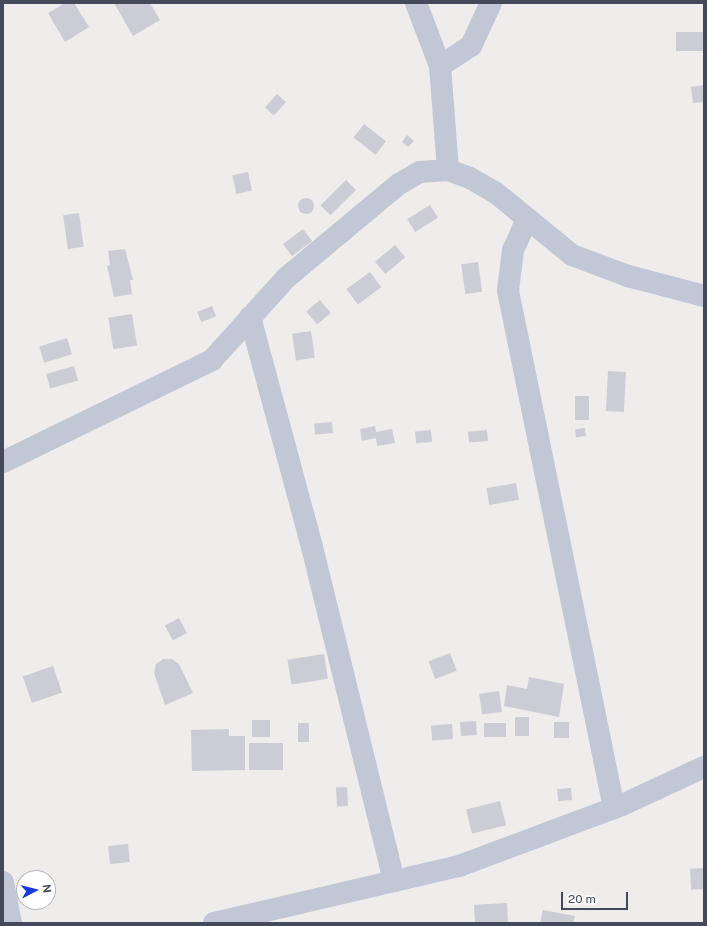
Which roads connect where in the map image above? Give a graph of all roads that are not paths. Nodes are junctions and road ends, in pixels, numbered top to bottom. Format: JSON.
{"nodes":[{"id":1,"x":416,"y":3,"type":"edge"},
{"id":2,"x":490,"y":3,"type":"edge"},
{"id":3,"x":440,"y":66,"type":"junction"},
{"id":4,"x":448,"y":170,"type":"junction"},
{"id":5,"x":527,"y":219,"type":"junction"},
{"id":6,"x":704,"y":296,"type":"edge"},
{"id":7,"x":250,"y":316,"type":"junction"},
{"id":8,"x":3,"y":462,"type":"edge"},
{"id":9,"x":704,"y":770,"type":"edge"},
{"id":10,"x":614,"y":808,"type":"junction"},
{"id":11,"x":394,"y":881,"type":"junction"},
{"id":12,"x":3,"y":882,"type":"edge"},
{"id":13,"x":11,"y":923,"type":"edge"},
{"id":14,"x":214,"y":923,"type":"edge"}],
"edges":[{"from":1,"to":3,"type":"street"},
{"from":2,"to":3,"type":"street"},
{"from":3,"to":4,"type":"street"},
{"from":4,"to":5,"type":"street"},
{"from":4,"to":7,"type":"street"},
{"from":5,"to":6,"type":"street"},
{"from":5,"to":10,"type":"street"},
{"from":7,"to":8,"type":"street"},
{"from":7,"to":11,"type":"street"},
{"from":9,"to":10,"type":"street"},
{"from":10,"to":11,"type":"street"},
{"from":11,"to":14,"type":"street"},
{"from":12,"to":13,"type":"street"}]}
